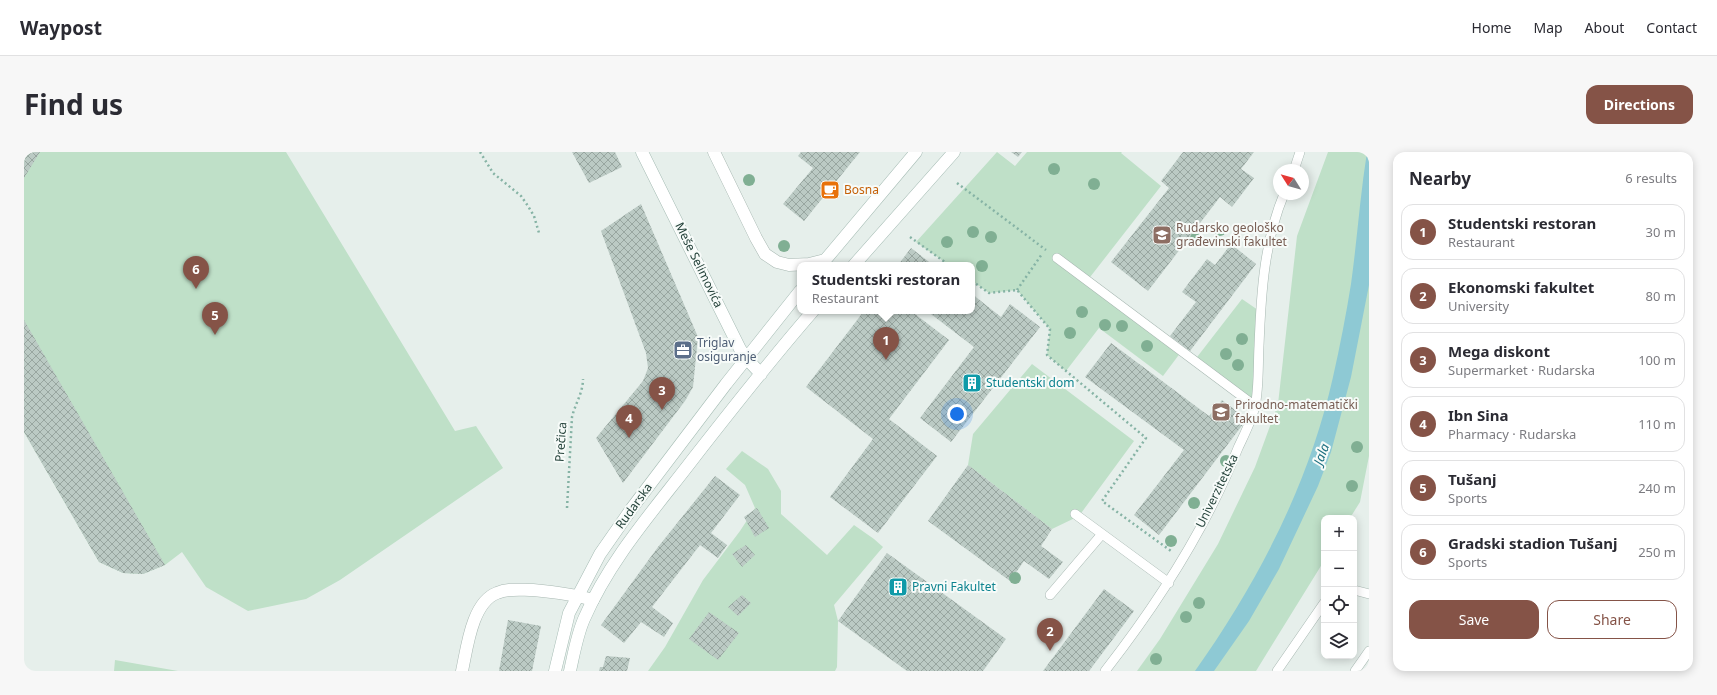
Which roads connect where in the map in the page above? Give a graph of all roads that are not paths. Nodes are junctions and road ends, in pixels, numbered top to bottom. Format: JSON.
{"nodes":[{"id":1,"x":642,"y":152,"type":"edge"},
{"id":2,"x":714,"y":152,"type":"edge"},
{"id":3,"x":916,"y":152,"type":"edge"},
{"id":4,"x":954,"y":152,"type":"edge"},
{"id":5,"x":1300,"y":152,"type":"edge"},
{"id":6,"x":1296,"y":164,"type":"edge"},
{"id":7,"x":1282,"y":200,"type":"edge"},
{"id":8,"x":1057,"y":258,"type":"road end"},
{"id":9,"x":823,"y":262,"type":"edge"},
{"id":10,"x":857,"y":262,"type":"edge"},
{"id":11,"x":797,"y":265,"type":"edge"},
{"id":12,"x":797,"y":296,"type":"edge"},
{"id":13,"x":810,"y":314,"type":"edge"},
{"id":14,"x":747,"y":359,"type":"junction"},
{"id":15,"x":761,"y":374,"type":"junction"},
{"id":16,"x":1255,"y":406,"type":"junction"},
{"id":17,"x":1075,"y":514,"type":"dead end"},
{"id":18,"x":1102,"y":534,"type":"junction"},
{"id":19,"x":1169,"y":583,"type":"junction"},
{"id":20,"x":1357,"y":591,"type":"edge"},
{"id":21,"x":1369,"y":594,"type":"edge"},
{"id":22,"x":578,"y":595,"type":"junction"},
{"id":23,"x":1050,"y":595,"type":"dead end"},
{"id":24,"x":593,"y":600,"type":"junction"},
{"id":25,"x":1321,"y":607,"type":"edge"},
{"id":26,"x":1369,"y":651,"type":"edge"},
{"id":27,"x":462,"y":671,"type":"edge"},
{"id":28,"x":555,"y":671,"type":"edge"},
{"id":29,"x":570,"y":671,"type":"edge"},
{"id":30,"x":1104,"y":671,"type":"edge"},
{"id":31,"x":1277,"y":671,"type":"edge"},
{"id":32,"x":1355,"y":671,"type":"edge"}],
"edges":[{"from":1,"to":14,"type":"main road","name":"Meše Selimovića"},
{"from":2,"to":11,"type":"main road"},
{"from":3,"to":9,"type":"main road"},
{"from":4,"to":10,"type":"main road"},
{"from":5,"to":6,"type":"lane"},
{"from":7,"to":16,"type":"lane","name":"Univerzitetska"},
{"from":8,"to":16,"type":"lane"},
{"from":12,"to":14,"type":"main road","name":"Rudarska"},
{"from":13,"to":15,"type":"main road","name":"Rudarska"},
{"from":14,"to":15,"type":"main road","name":"Meše Selimovića"},
{"from":14,"to":22,"type":"main road","name":"Rudarska"},
{"from":15,"to":24,"type":"main road","name":"Rudarska"},
{"from":16,"to":19,"type":"lane","name":"Univerzitetska"},
{"from":17,"to":18,"type":"lane"},
{"from":18,"to":19,"type":"lane"},
{"from":18,"to":23,"type":"lane"},
{"from":19,"to":30,"type":"lane","name":"Univerzitetska"},
{"from":20,"to":21,"type":"lane"},
{"from":22,"to":24,"type":"main road"},
{"from":22,"to":27,"type":"main road"},
{"from":22,"to":28,"type":"main road","name":"Rudarska"},
{"from":24,"to":29,"type":"main road","name":"Rudarska"},
{"from":25,"to":31,"type":"lane"},
{"from":26,"to":32,"type":"lane"}]}
